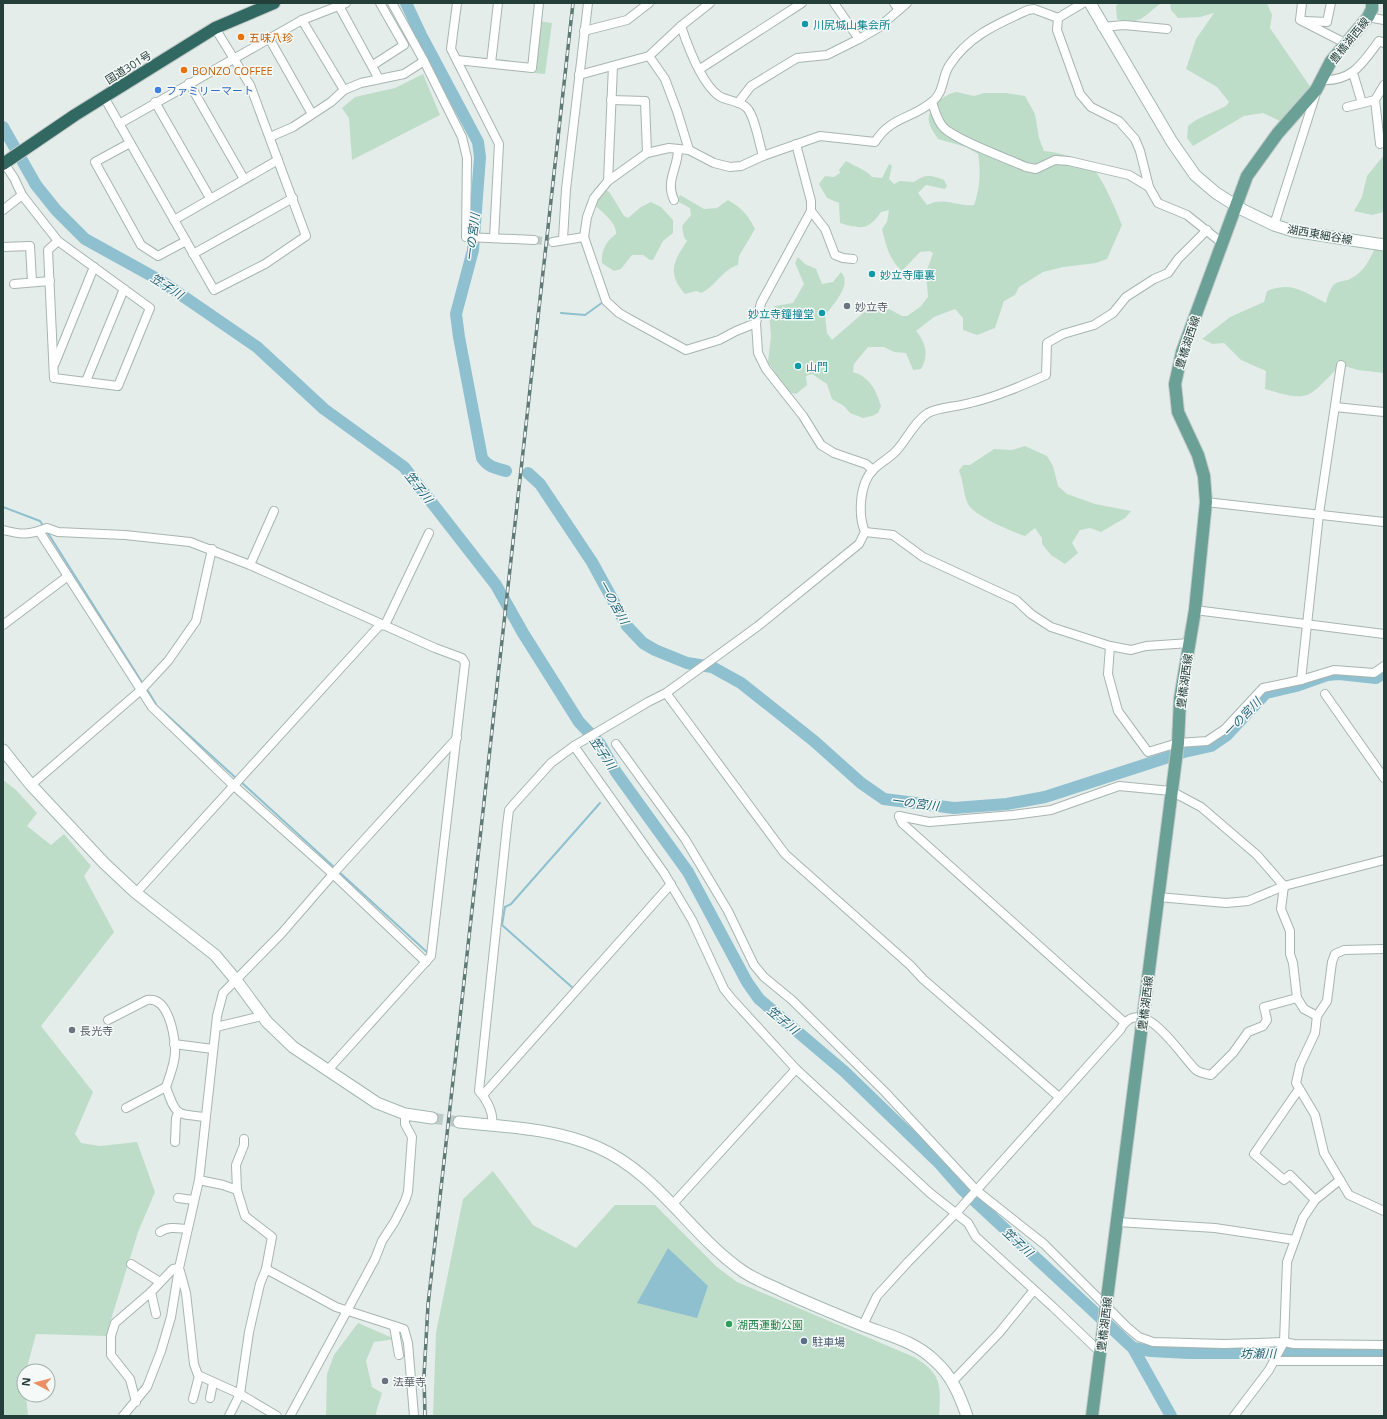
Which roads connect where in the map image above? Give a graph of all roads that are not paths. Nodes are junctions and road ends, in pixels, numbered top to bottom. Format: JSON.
{"nodes":[{"id":1,"x":274,"y":3,"type":"edge"},
{"id":2,"x":380,"y":3,"type":"edge"},
{"id":3,"x":392,"y":3,"type":"edge"},
{"id":4,"x":457,"y":3,"type":"edge"},
{"id":5,"x":498,"y":3,"type":"edge"},
{"id":6,"x":539,"y":3,"type":"edge"},
{"id":7,"x":588,"y":3,"type":"edge"},
{"id":8,"x":649,"y":3,"type":"edge"},
{"id":9,"x":710,"y":3,"type":"edge"},
{"id":10,"x":802,"y":3,"type":"edge"},
{"id":11,"x":834,"y":3,"type":"edge"},
{"id":12,"x":907,"y":3,"type":"edge"},
{"id":13,"x":1083,"y":3,"type":"edge"},
{"id":14,"x":1090,"y":3,"type":"edge"},
{"id":15,"x":1302,"y":3,"type":"edge"},
{"id":16,"x":1331,"y":3,"type":"edge"},
{"id":17,"x":1372,"y":3,"type":"edge"},
{"id":18,"x":342,"y":4,"type":"edge"},
{"id":19,"x":896,"y":6,"type":"edge"},
{"id":20,"x":1368,"y":17,"type":"junction"},
{"id":21,"x":1058,"y":18,"type":"junction"},
{"id":22,"x":302,"y":20,"type":"junction"},
{"id":23,"x":1384,"y":20,"type":"edge"},
{"id":24,"x":1305,"y":21,"type":"junction"},
{"id":25,"x":681,"y":26,"type":"junction"},
{"id":26,"x":1102,"y":27,"type":"junction"},
{"id":27,"x":215,"y":28,"type":"junction"},
{"id":28,"x":1167,"y":29,"type":"dead end"},
{"id":29,"x":584,"y":31,"type":"junction"},
{"id":30,"x":269,"y":38,"type":"junction"},
{"id":31,"x":859,"y":39,"type":"junction"},
{"id":32,"x":1345,"y":43,"type":"junction"},
{"id":33,"x":1384,"y":43,"type":"edge"},
{"id":34,"x":648,"y":56,"type":"junction"},
{"id":35,"x":234,"y":58,"type":"junction"},
{"id":36,"x":457,"y":60,"type":"junction"},
{"id":37,"x":424,"y":61,"type":"junction"},
{"id":38,"x":491,"y":63,"type":"junction"},
{"id":39,"x":373,"y":66,"type":"junction"},
{"id":40,"x":613,"y":66,"type":"junction"},
{"id":41,"x":700,"y":69,"type":"junction"},
{"id":42,"x":1353,"y":73,"type":"junction"},
{"id":43,"x":579,"y":75,"type":"junction"},
{"id":44,"x":379,"y":79,"type":"junction"},
{"id":45,"x":189,"y":83,"type":"junction"},
{"id":46,"x":1318,"y":85,"type":"junction"},
{"id":47,"x":1384,"y":86,"type":"edge"},
{"id":48,"x":344,"y":90,"type":"junction"},
{"id":49,"x":104,"y":97,"type":"junction"},
{"id":50,"x":611,"y":100,"type":"junction"},
{"id":51,"x":1374,"y":100,"type":"junction"},
{"id":52,"x":155,"y":102,"type":"junction"},
{"id":53,"x":932,"y":102,"type":"junction"},
{"id":54,"x":738,"y":103,"type":"junction"},
{"id":55,"x":1362,"y":103,"type":"junction"},
{"id":56,"x":1347,"y":107,"type":"dead end"},
{"id":57,"x":312,"y":114,"type":"junction"},
{"id":58,"x":119,"y":124,"type":"junction"},
{"id":59,"x":270,"y":137,"type":"junction"},
{"id":60,"x":130,"y":143,"type":"junction"},
{"id":61,"x":796,"y":144,"type":"junction"},
{"id":62,"x":1380,"y":144,"type":"dead end"},
{"id":63,"x":678,"y":149,"type":"junction"},
{"id":64,"x":689,"y":150,"type":"junction"},
{"id":65,"x":647,"y":153,"type":"junction"},
{"id":66,"x":762,"y":156,"type":"junction"},
{"id":67,"x":278,"y":160,"type":"junction"},
{"id":68,"x":5,"y":162,"type":"edge"},
{"id":69,"x":244,"y":179,"type":"junction"},
{"id":70,"x":608,"y":182,"type":"junction"},
{"id":71,"x":1149,"y":187,"type":"junction"},
{"id":72,"x":22,"y":195,"type":"junction"},
{"id":73,"x":210,"y":198,"type":"junction"},
{"id":74,"x":293,"y":198,"type":"junction"},
{"id":75,"x":674,"y":200,"type":"dead end"},
{"id":76,"x":1236,"y":206,"type":"junction"},
{"id":77,"x":3,"y":210,"type":"edge"},
{"id":78,"x":811,"y":212,"type":"junction"},
{"id":79,"x":174,"y":220,"type":"junction"},
{"id":80,"x":1274,"y":225,"type":"junction"},
{"id":81,"x":1207,"y":230,"type":"junction"},
{"id":82,"x":584,"y":237,"type":"junction"},
{"id":83,"x":494,"y":238,"type":"junction"},
{"id":84,"x":563,"y":239,"type":"junction"},
{"id":85,"x":534,"y":240,"type":"tunnel mouth"},
{"id":86,"x":58,"y":241,"type":"junction"},
{"id":87,"x":186,"y":241,"type":"junction"},
{"id":88,"x":553,"y":242,"type":"tunnel mouth"},
{"id":89,"x":1222,"y":243,"type":"junction"},
{"id":90,"x":1384,"y":245,"type":"edge"},
{"id":91,"x":3,"y":247,"type":"edge"},
{"id":92,"x":193,"y":254,"type":"junction"},
{"id":93,"x":853,"y":259,"type":"dead end"},
{"id":94,"x":94,"y":267,"type":"junction"},
{"id":95,"x":50,"y":281,"type":"junction"},
{"id":96,"x":32,"y":282,"type":"junction"},
{"id":97,"x":14,"y":284,"type":"dead end"},
{"id":98,"x":124,"y":289,"type":"junction"},
{"id":99,"x":756,"y":324,"type":"junction"},
{"id":100,"x":1341,"y":365,"type":"dead end"},
{"id":101,"x":54,"y":366,"type":"junction"},
{"id":102,"x":86,"y":381,"type":"junction"},
{"id":103,"x":1335,"y":407,"type":"junction"},
{"id":104,"x":1384,"y":412,"type":"edge"},
{"id":105,"x":873,"y":470,"type":"junction"},
{"id":106,"x":1206,"y":502,"type":"junction"},
{"id":107,"x":274,"y":511,"type":"dead end"},
{"id":108,"x":1319,"y":514,"type":"junction"},
{"id":109,"x":1384,"y":522,"type":"edge"},
{"id":110,"x":3,"y":530,"type":"edge"},
{"id":111,"x":43,"y":530,"type":"junction"},
{"id":112,"x":864,"y":532,"type":"junction"},
{"id":113,"x":429,"y":533,"type":"dead end"},
{"id":114,"x":212,"y":549,"type":"junction"},
{"id":115,"x":250,"y":565,"type":"junction"},
{"id":116,"x":68,"y":576,"type":"junction"},
{"id":117,"x":1195,"y":610,"type":"junction"},
{"id":118,"x":1306,"y":623,"type":"junction"},
{"id":119,"x":3,"y":625,"type":"edge"},
{"id":120,"x":385,"y":625,"type":"junction"},
{"id":121,"x":1384,"y":634,"type":"edge"},
{"id":122,"x":1190,"y":643,"type":"junction"},
{"id":123,"x":1110,"y":646,"type":"junction"},
{"id":124,"x":1384,"y":666,"type":"edge"},
{"id":125,"x":1301,"y":680,"type":"junction"},
{"id":126,"x":141,"y":690,"type":"junction"},
{"id":127,"x":666,"y":693,"type":"junction"},
{"id":128,"x":1324,"y":694,"type":"dead end"},
{"id":129,"x":458,"y":737,"type":"junction"},
{"id":130,"x":1178,"y":743,"type":"junction"},
{"id":131,"x":616,"y":744,"type":"dead end"},
{"id":132,"x":574,"y":746,"type":"junction"},
{"id":133,"x":3,"y":750,"type":"edge"},
{"id":134,"x":1384,"y":778,"type":"edge"},
{"id":135,"x":32,"y":785,"type":"junction"},
{"id":136,"x":233,"y":785,"type":"junction"},
{"id":137,"x":1171,"y":791,"type":"junction"},
{"id":138,"x":1384,"y":860,"type":"edge"},
{"id":139,"x":333,"y":874,"type":"junction"},
{"id":140,"x":671,"y":884,"type":"junction"},
{"id":141,"x":1284,"y":886,"type":"junction"},
{"id":142,"x":136,"y":893,"type":"junction"},
{"id":143,"x":1158,"y":897,"type":"junction"},
{"id":144,"x":1384,"y":948,"type":"edge"},
{"id":145,"x":426,"y":962,"type":"junction"},
{"id":146,"x":236,"y":980,"type":"junction"},
{"id":147,"x":1297,"y":998,"type":"junction"},
{"id":148,"x":262,"y":1016,"type":"junction"},
{"id":149,"x":1317,"y":1016,"type":"junction"},
{"id":150,"x":1143,"y":1018,"type":"junction"},
{"id":151,"x":108,"y":1020,"type":"dead end"},
{"id":152,"x":1124,"y":1022,"type":"junction"},
{"id":153,"x":216,"y":1027,"type":"junction"},
{"id":154,"x":174,"y":1044,"type":"junction"},
{"id":155,"x":213,"y":1049,"type":"junction"},
{"id":156,"x":796,"y":1069,"type":"junction"},
{"id":157,"x":327,"y":1071,"type":"junction"},
{"id":158,"x":166,"y":1087,"type":"junction"},
{"id":159,"x":1299,"y":1090,"type":"junction"},
{"id":160,"x":483,"y":1095,"type":"junction"},
{"id":161,"x":1058,"y":1097,"type":"junction"},
{"id":162,"x":126,"y":1108,"type":"dead end"},
{"id":163,"x":178,"y":1113,"type":"junction"},
{"id":164,"x":406,"y":1114,"type":"junction"},
{"id":165,"x":205,"y":1117,"type":"junction"},
{"id":166,"x":432,"y":1118,"type":"tunnel mouth"},
{"id":167,"x":459,"y":1122,"type":"tunnel mouth"},
{"id":168,"x":492,"y":1125,"type":"junction"},
{"id":169,"x":244,"y":1139,"type":"dead end"},
{"id":170,"x":175,"y":1142,"type":"dead end"},
{"id":171,"x":199,"y":1180,"type":"junction"},
{"id":172,"x":1340,"y":1180,"type":"junction"},
{"id":173,"x":237,"y":1190,"type":"junction"},
{"id":174,"x":977,"y":1191,"type":"junction"},
{"id":175,"x":178,"y":1198,"type":"dead end"},
{"id":176,"x":194,"y":1200,"type":"junction"},
{"id":177,"x":1315,"y":1200,"type":"junction"},
{"id":178,"x":672,"y":1205,"type":"junction"},
{"id":179,"x":958,"y":1212,"type":"junction"},
{"id":180,"x":1384,"y":1212,"type":"edge"},
{"id":181,"x":1117,"y":1222,"type":"junction"},
{"id":182,"x":187,"y":1230,"type":"junction"},
{"id":183,"x":160,"y":1232,"type":"dead end"},
{"id":184,"x":1295,"y":1240,"type":"junction"},
{"id":185,"x":131,"y":1264,"type":"dead end"},
{"id":186,"x":179,"y":1268,"type":"junction"},
{"id":187,"x":266,"y":1269,"type":"junction"},
{"id":188,"x":160,"y":1282,"type":"junction"},
{"id":189,"x":1034,"y":1290,"type":"junction"},
{"id":190,"x":151,"y":1292,"type":"junction"},
{"id":191,"x":1105,"y":1309,"type":"junction"},
{"id":192,"x":346,"y":1310,"type":"junction"},
{"id":193,"x":156,"y":1314,"type":"dead end"},
{"id":194,"x":863,"y":1325,"type":"junction"},
{"id":195,"x":394,"y":1326,"type":"junction"},
{"id":196,"x":1283,"y":1344,"type":"junction"},
{"id":197,"x":1384,"y":1345,"type":"edge"},
{"id":198,"x":1101,"y":1348,"type":"junction"},
{"id":199,"x":399,"y":1355,"type":"dead end"},
{"id":200,"x":1276,"y":1359,"type":"junction"},
{"id":201,"x":1384,"y":1361,"type":"edge"},
{"id":202,"x":199,"y":1376,"type":"junction"},
{"id":203,"x":953,"y":1381,"type":"junction"},
{"id":204,"x":213,"y":1383,"type":"junction"},
{"id":205,"x":240,"y":1394,"type":"junction"},
{"id":206,"x":210,"y":1398,"type":"dead end"},
{"id":207,"x":193,"y":1399,"type":"dead end"},
{"id":208,"x":136,"y":1402,"type":"junction"},
{"id":209,"x":123,"y":1416,"type":"edge"},
{"id":210,"x":229,"y":1416,"type":"edge"},
{"id":211,"x":278,"y":1416,"type":"edge"},
{"id":212,"x":290,"y":1416,"type":"edge"},
{"id":213,"x":414,"y":1416,"type":"edge"},
{"id":214,"x":967,"y":1416,"type":"edge"},
{"id":215,"x":1092,"y":1416,"type":"edge"},
{"id":216,"x":1234,"y":1416,"type":"edge"}],
"edges":[{"from":1,"to":27,"type":"highway","name":"国道301号"},
{"from":2,"to":39,"type":"street"},
{"from":3,"to":37,"type":"street"},
{"from":4,"to":36,"type":"street"},
{"from":5,"to":38,"type":"street"},
{"from":6,"to":38,"type":"street"},
{"from":7,"to":29,"type":"street"},
{"from":8,"to":29,"type":"street"},
{"from":9,"to":25,"type":"street"},
{"from":10,"to":41,"type":"street"},
{"from":11,"to":31,"type":"street"},
{"from":12,"to":19,"type":"street"},
{"from":13,"to":21,"type":"street"},
{"from":14,"to":26,"type":"street","name":"湖西東細谷線"},
{"from":15,"to":24,"type":"street"},
{"from":16,"to":24,"type":"street"},
{"from":17,"to":20,"type":"main road","name":"豊橋湖西線"},
{"from":18,"to":22,"type":"street"},
{"from":18,"to":39,"type":"street"},
{"from":19,"to":31,"type":"street"},
{"from":20,"to":23,"type":"street"},
{"from":20,"to":32,"type":"main road","name":"豊橋湖西線"},
{"from":21,"to":53,"type":"street"},
{"from":21,"to":71,"type":"street"},
{"from":22,"to":30,"type":"street"},
{"from":22,"to":48,"type":"street"},
{"from":24,"to":32,"type":"street"},
{"from":25,"to":34,"type":"street"},
{"from":25,"to":41,"type":"street"},
{"from":26,"to":28,"type":"street"},
{"from":26,"to":76,"type":"street","name":"湖西東細谷線"},
{"from":27,"to":35,"type":"street"},
{"from":27,"to":49,"type":"highway","name":"国道301号"},
{"from":29,"to":43,"type":"street"},
{"from":30,"to":35,"type":"street"},
{"from":30,"to":57,"type":"street"},
{"from":31,"to":54,"type":"street"},
{"from":32,"to":46,"type":"main road","name":"豊橋湖西線"},
{"from":33,"to":42,"type":"street"},
{"from":34,"to":40,"type":"street"},
{"from":34,"to":64,"type":"street"},
{"from":35,"to":45,"type":"street"},
{"from":35,"to":59,"type":"street"},
{"from":36,"to":38,"type":"street"},
{"from":36,"to":83,"type":"street"},
{"from":37,"to":44,"type":"street"},
{"from":37,"to":83,"type":"street"},
{"from":39,"to":44,"type":"street"},
{"from":40,"to":43,"type":"street"},
{"from":40,"to":50,"type":"street"},
{"from":41,"to":54,"type":"street"},
{"from":42,"to":46,"type":"street"},
{"from":42,"to":55,"type":"street"},
{"from":43,"to":84,"type":"street"},
{"from":44,"to":48,"type":"street"},
{"from":45,"to":52,"type":"street"},
{"from":45,"to":69,"type":"street"},
{"from":46,"to":76,"type":"main road","name":"豊橋湖西線"},
{"from":46,"to":80,"type":"street"},
{"from":47,"to":51,"type":"street"},
{"from":48,"to":57,"type":"street"},
{"from":49,"to":58,"type":"street"},
{"from":49,"to":68,"type":"highway","name":"国道301号"},
{"from":50,"to":65,"type":"street"},
{"from":50,"to":70,"type":"street"},
{"from":51,"to":55,"type":"street"},
{"from":51,"to":62,"type":"street"},
{"from":52,"to":58,"type":"street"},
{"from":52,"to":73,"type":"street"},
{"from":53,"to":61,"type":"street"},
{"from":53,"to":71,"type":"street"},
{"from":54,"to":66,"type":"street"},
{"from":55,"to":56,"type":"street"},
{"from":57,"to":59,"type":"street"},
{"from":58,"to":60,"type":"street"},
{"from":59,"to":67,"type":"street"},
{"from":60,"to":79,"type":"street"},
{"from":60,"to":87,"type":"street"},
{"from":61,"to":66,"type":"street"},
{"from":61,"to":78,"type":"street"},
{"from":63,"to":64,"type":"street"},
{"from":63,"to":65,"type":"street"},
{"from":63,"to":75,"type":"street"},
{"from":64,"to":66,"type":"street"},
{"from":65,"to":70,"type":"street"},
{"from":67,"to":69,"type":"street"},
{"from":67,"to":74,"type":"street"},
{"from":68,"to":72,"type":"street"},
{"from":69,"to":73,"type":"street"},
{"from":70,"to":82,"type":"street"},
{"from":71,"to":81,"type":"street"},
{"from":72,"to":77,"type":"street"},
{"from":72,"to":86,"type":"street"},
{"from":73,"to":79,"type":"street"},
{"from":74,"to":92,"type":"street"},
{"from":74,"to":92,"type":"street"},
{"from":76,"to":80,"type":"street","name":"湖西東細谷線"},
{"from":76,"to":89,"type":"main road","name":"豊橋湖西線"},
{"from":78,"to":93,"type":"street"},
{"from":78,"to":99,"type":"street"},
{"from":79,"to":87,"type":"street"},
{"from":80,"to":90,"type":"street","name":"湖西東細谷線"},
{"from":81,"to":89,"type":"street"},
{"from":81,"to":105,"type":"street"},
{"from":82,"to":84,"type":"street"},
{"from":82,"to":99,"type":"street"},
{"from":83,"to":85,"type":"street"},
{"from":84,"to":88,"type":"street"},
{"from":86,"to":94,"type":"street"},
{"from":86,"to":95,"type":"street"},
{"from":87,"to":92,"type":"street"},
{"from":89,"to":106,"type":"main road","name":"豊橋湖西線"},
{"from":91,"to":96,"type":"street"},
{"from":94,"to":98,"type":"street"},
{"from":94,"to":101,"type":"street"},
{"from":95,"to":96,"type":"street"},
{"from":95,"to":101,"type":"street"},
{"from":96,"to":97,"type":"street"},
{"from":98,"to":102,"type":"street"},
{"from":98,"to":102,"type":"street"},
{"from":99,"to":105,"type":"street"},
{"from":100,"to":103,"type":"street"},
{"from":101,"to":102,"type":"street"},
{"from":103,"to":104,"type":"street"},
{"from":103,"to":108,"type":"street"},
{"from":105,"to":112,"type":"street"},
{"from":106,"to":108,"type":"street"},
{"from":106,"to":117,"type":"main road","name":"豊橋湖西線"},
{"from":107,"to":115,"type":"street"},
{"from":108,"to":109,"type":"street"},
{"from":108,"to":118,"type":"street"},
{"from":110,"to":111,"type":"street"},
{"from":111,"to":114,"type":"street"},
{"from":111,"to":116,"type":"street"},
{"from":112,"to":123,"type":"street"},
{"from":112,"to":127,"type":"street"},
{"from":113,"to":120,"type":"street"},
{"from":114,"to":115,"type":"street"},
{"from":114,"to":126,"type":"street"},
{"from":115,"to":120,"type":"street"},
{"from":116,"to":119,"type":"street"},
{"from":116,"to":126,"type":"street"},
{"from":117,"to":118,"type":"street"},
{"from":117,"to":122,"type":"main road","name":"豊橋湖西線"},
{"from":118,"to":121,"type":"street"},
{"from":118,"to":125,"type":"street"},
{"from":120,"to":129,"type":"street"},
{"from":120,"to":136,"type":"street"},
{"from":122,"to":123,"type":"street"},
{"from":122,"to":130,"type":"main road","name":"豊橋湖西線"},
{"from":123,"to":130,"type":"street"},
{"from":124,"to":125,"type":"street"},
{"from":125,"to":130,"type":"street"},
{"from":126,"to":135,"type":"street"},
{"from":126,"to":136,"type":"street"},
{"from":127,"to":132,"type":"street"},
{"from":127,"to":161,"type":"street"},
{"from":128,"to":134,"type":"street"},
{"from":129,"to":139,"type":"street"},
{"from":129,"to":145,"type":"street"},
{"from":130,"to":137,"type":"main road","name":"豊橋湖西線"},
{"from":131,"to":174,"type":"street"},
{"from":132,"to":140,"type":"street"},
{"from":132,"to":160,"type":"street"},
{"from":133,"to":135,"type":"street"},
{"from":135,"to":142,"type":"street"},
{"from":136,"to":139,"type":"street"},
{"from":136,"to":142,"type":"street"},
{"from":137,"to":141,"type":"street"},
{"from":137,"to":143,"type":"main road","name":"豊橋湖西線"},
{"from":137,"to":152,"type":"street"},
{"from":138,"to":141,"type":"street"},
{"from":139,"to":145,"type":"street"},
{"from":139,"to":146,"type":"street"},
{"from":140,"to":156,"type":"street"},
{"from":140,"to":160,"type":"street"},
{"from":141,"to":143,"type":"street"},
{"from":141,"to":147,"type":"street"},
{"from":142,"to":146,"type":"street"},
{"from":143,"to":150,"type":"main road","name":"豊橋湖西線"},
{"from":144,"to":149,"type":"street"},
{"from":145,"to":157,"type":"street"},
{"from":146,"to":148,"type":"street"},
{"from":146,"to":153,"type":"street"},
{"from":147,"to":149,"type":"street"},
{"from":147,"to":150,"type":"street"},
{"from":148,"to":153,"type":"street"},
{"from":148,"to":157,"type":"street"},
{"from":149,"to":159,"type":"street"},
{"from":150,"to":152,"type":"street"},
{"from":150,"to":181,"type":"main road","name":"豊橋湖西線"},
{"from":151,"to":154,"type":"street"},
{"from":152,"to":161,"type":"street"},
{"from":153,"to":155,"type":"street"},
{"from":154,"to":155,"type":"street"},
{"from":154,"to":158,"type":"street"},
{"from":155,"to":165,"type":"street"},
{"from":156,"to":178,"type":"street"},
{"from":156,"to":179,"type":"street"},
{"from":157,"to":164,"type":"street"},
{"from":158,"to":162,"type":"street"},
{"from":158,"to":163,"type":"street"},
{"from":159,"to":172,"type":"street"},
{"from":159,"to":177,"type":"street"},
{"from":160,"to":168,"type":"street"},
{"from":161,"to":174,"type":"street"},
{"from":163,"to":165,"type":"street"},
{"from":163,"to":170,"type":"street"},
{"from":164,"to":166,"type":"street"},
{"from":164,"to":192,"type":"street"},
{"from":165,"to":171,"type":"street"},
{"from":167,"to":168,"type":"street"},
{"from":168,"to":178,"type":"street"},
{"from":169,"to":173,"type":"street"},
{"from":171,"to":173,"type":"street"},
{"from":171,"to":176,"type":"street"},
{"from":172,"to":177,"type":"street"},
{"from":172,"to":180,"type":"street"},
{"from":173,"to":187,"type":"street"},
{"from":174,"to":179,"type":"street"},
{"from":174,"to":191,"type":"street"},
{"from":175,"to":176,"type":"street"},
{"from":176,"to":182,"type":"street"},
{"from":177,"to":184,"type":"street"},
{"from":178,"to":194,"type":"street"},
{"from":179,"to":189,"type":"street"},
{"from":179,"to":194,"type":"street"},
{"from":181,"to":184,"type":"street"},
{"from":181,"to":191,"type":"main road","name":"豊橋湖西線"},
{"from":182,"to":183,"type":"street"},
{"from":182,"to":186,"type":"street"},
{"from":184,"to":196,"type":"street"},
{"from":185,"to":188,"type":"street"},
{"from":186,"to":188,"type":"street"},
{"from":186,"to":202,"type":"street"},
{"from":186,"to":208,"type":"street"},
{"from":187,"to":192,"type":"street"},
{"from":187,"to":205,"type":"street"},
{"from":188,"to":190,"type":"street"},
{"from":189,"to":198,"type":"street"},
{"from":189,"to":203,"type":"street"},
{"from":190,"to":193,"type":"street"},
{"from":190,"to":208,"type":"street"},
{"from":191,"to":196,"type":"street"},
{"from":191,"to":198,"type":"main road","name":"豊橋湖西線"},
{"from":192,"to":195,"type":"street"},
{"from":192,"to":212,"type":"street"},
{"from":194,"to":203,"type":"street"},
{"from":195,"to":199,"type":"street"},
{"from":195,"to":213,"type":"street"},
{"from":196,"to":197,"type":"street"},
{"from":196,"to":200,"type":"street"},
{"from":198,"to":215,"type":"main road","name":"豊橋湖西線"},
{"from":200,"to":201,"type":"street"},
{"from":200,"to":216,"type":"street"},
{"from":202,"to":204,"type":"street"},
{"from":202,"to":207,"type":"street"},
{"from":203,"to":214,"type":"street"},
{"from":204,"to":205,"type":"street"},
{"from":204,"to":206,"type":"street"},
{"from":205,"to":210,"type":"street"},
{"from":205,"to":211,"type":"street"},
{"from":208,"to":209,"type":"street"}]}
